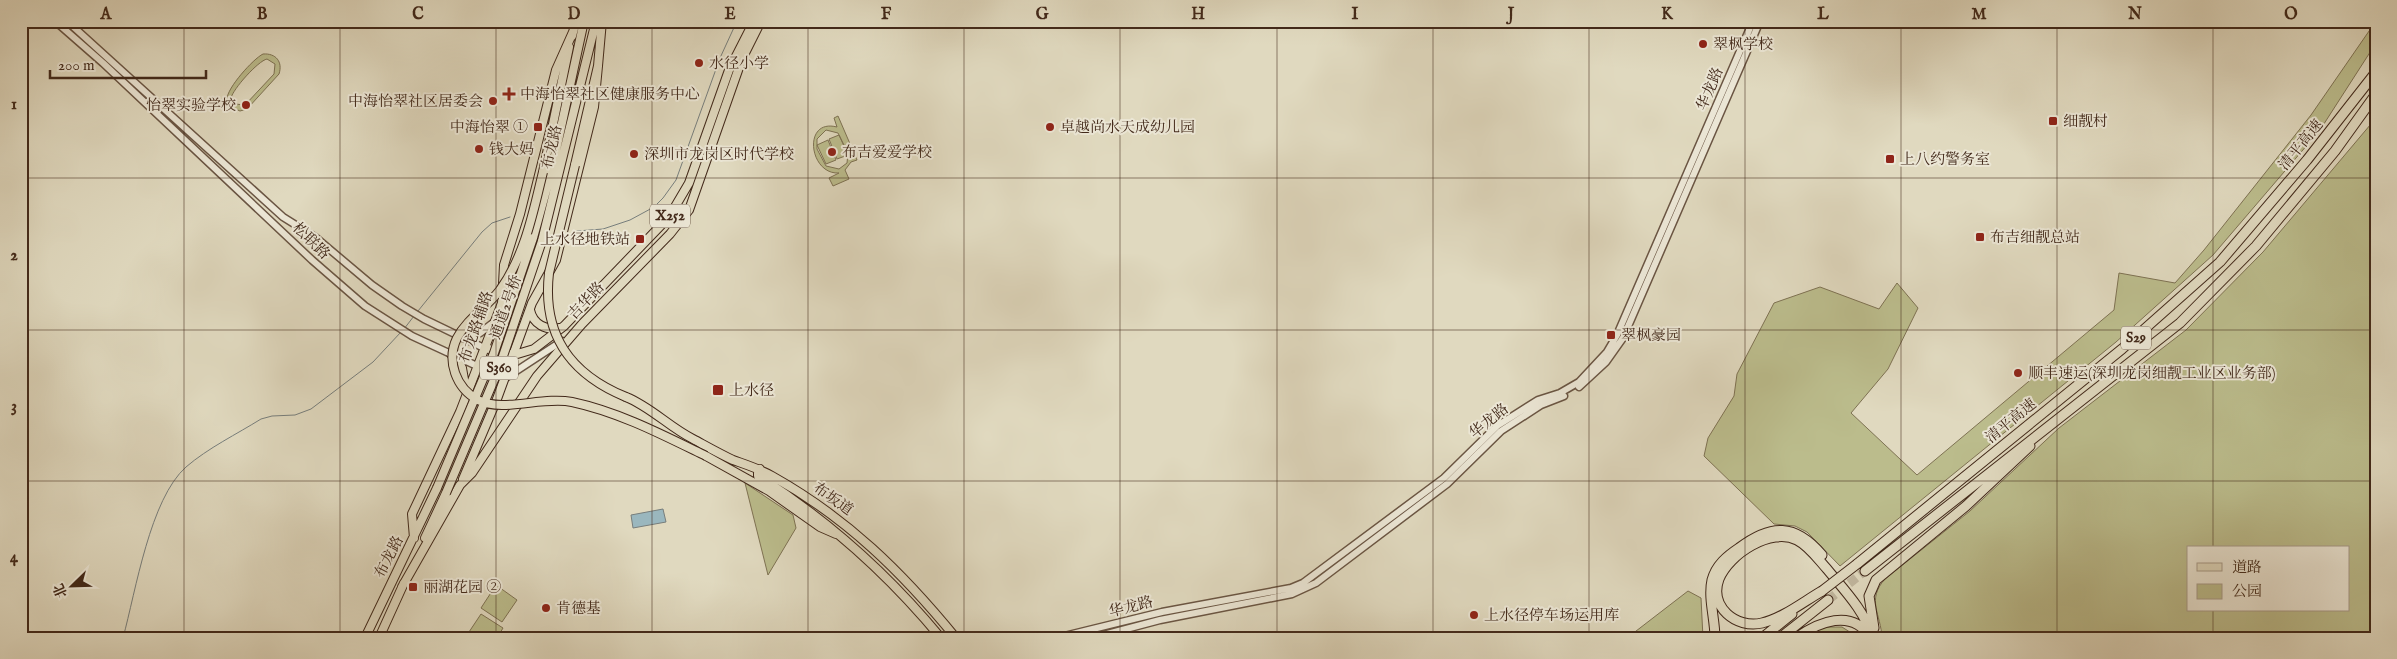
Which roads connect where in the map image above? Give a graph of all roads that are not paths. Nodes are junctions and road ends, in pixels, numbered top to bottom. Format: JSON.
{"nodes":[{"id":1,"x":55,"y":21,"type":"edge"},
{"id":2,"x":68,"y":21,"type":"edge"},
{"id":3,"x":576,"y":21,"type":"edge"},
{"id":4,"x":584,"y":21,"type":"edge"},
{"id":5,"x":596,"y":21,"type":"edge"},
{"id":6,"x":602,"y":21,"type":"edge"},
{"id":7,"x":754,"y":21,"type":"edge"},
{"id":8,"x":761,"y":21,"type":"edge"},
{"id":9,"x":1753,"y":21,"type":"edge"},
{"id":10,"x":1760,"y":21,"type":"edge"},
{"id":11,"x":573,"y":32,"type":"junction"},
{"id":12,"x":2376,"y":62,"type":"edge"},
{"id":13,"x":598,"y":66,"type":"junction"},
{"id":14,"x":2376,"y":72,"type":"edge"},
{"id":15,"x":2376,"y":94,"type":"edge"},
{"id":16,"x":2376,"y":103,"type":"edge"},
{"id":17,"x":2327,"y":135,"type":"junction"},
{"id":18,"x":2335,"y":151,"type":"junction"},
{"id":19,"x":533,"y":238,"type":"joint"},
{"id":20,"x":542,"y":240,"type":"joint"},
{"id":21,"x":530,"y":310,"type":"junction"},
{"id":22,"x":494,"y":322,"type":"junction"},
{"id":23,"x":582,"y":324,"type":"junction"},
{"id":24,"x":564,"y":326,"type":"junction"},
{"id":25,"x":463,"y":338,"type":"junction"},
{"id":26,"x":484,"y":348,"type":"junction"},
{"id":27,"x":449,"y":353,"type":"junction"},
{"id":28,"x":514,"y":355,"type":"junction"},
{"id":29,"x":477,"y":366,"type":"junction"},
{"id":30,"x":505,"y":377,"type":"junction"},
{"id":31,"x":465,"y":399,"type":"junction"},
{"id":32,"x":2053,"y":421,"type":"junction"},
{"id":33,"x":759,"y":473,"type":"junction"},
{"id":34,"x":460,"y":485,"type":"junction"},
{"id":35,"x":437,"y":488,"type":"joint"},
{"id":36,"x":446,"y":492,"type":"joint"},
{"id":37,"x":839,"y":535,"type":"junction"},
{"id":38,"x":414,"y":538,"type":"junction"},
{"id":39,"x":1865,"y":571,"type":"tunnel mouth"},
{"id":40,"x":402,"y":587,"type":"junction"},
{"id":41,"x":1822,"y":591,"type":"junction"},
{"id":42,"x":1828,"y":600,"type":"tunnel mouth"},
{"id":43,"x":1874,"y":637,"type":"edge"},
{"id":44,"x":365,"y":638,"type":"edge"},
{"id":45,"x":379,"y":638,"type":"edge"},
{"id":46,"x":941,"y":638,"type":"edge"},
{"id":47,"x":956,"y":638,"type":"edge"},
{"id":48,"x":1056,"y":638,"type":"edge"},
{"id":49,"x":1092,"y":638,"type":"edge"},
{"id":50,"x":1715,"y":638,"type":"edge"},
{"id":51,"x":1762,"y":638,"type":"edge"},
{"id":52,"x":1780,"y":638,"type":"edge"},
{"id":53,"x":1796,"y":638,"type":"edge"}],
"edges":[{"from":1,"to":27,"type":"street","name":"松联路"},
{"from":2,"to":25,"type":"street","name":"松联路"},
{"from":3,"to":11,"type":"main road"},
{"from":4,"to":19,"type":"main road","name":"布龙路","number":"S360"},
{"from":5,"to":20,"type":"main road","name":"布龙路","number":"S360"},
{"from":6,"to":13,"type":"main road"},
{"from":7,"to":24,"type":"main road","name":"吉华路","number":"X252"},
{"from":8,"to":23,"type":"main road","name":"吉华路","number":"X252"},
{"from":9,"to":48,"type":"street","name":"华龙路"},
{"from":10,"to":49,"type":"street","name":"华龙路"},
{"from":11,"to":22,"type":"main road","name":"布龙路辅路"},
{"from":11,"to":37,"type":"main road","bridge":true},
{"from":12,"to":17,"type":"highway"},
{"from":13,"to":21,"type":"main road"},
{"from":13,"to":33,"type":"main road","name":"布坂道","bridge":true},
{"from":14,"to":17,"type":"highway","name":"清平高速","number":"S29"},
{"from":15,"to":18,"type":"highway","name":"清平高速","number":"S29"},
{"from":16,"to":18,"type":"highway"},
{"from":17,"to":41,"type":"highway","name":"清平高速","number":"S29","bridge":true},
{"from":18,"to":32,"type":"highway","name":"清平高速","number":"S29"},
{"from":19,"to":35,"type":"main road","name":"通道2号桥","number":"S360","bridge":true},
{"from":20,"to":36,"type":"main road","name":"通道2号桥","number":"S360","bridge":true},
{"from":21,"to":24,"type":"main road"},
{"from":21,"to":28,"type":"main road"},
{"from":22,"to":25,"type":"street"},
{"from":22,"to":26,"type":"main road","name":"布龙路辅路"},
{"from":23,"to":30,"type":"street"},
{"from":23,"to":34,"type":"main road","name":"吉华路","number":"X252"},
{"from":24,"to":28,"type":"main road","name":"吉华路","number":"X252"},
{"from":25,"to":26,"type":"street","name":"松联路"},
{"from":26,"to":28,"type":"main road"},
{"from":26,"to":29,"type":"main road","name":"布龙路辅路"},
{"from":27,"to":29,"type":"street","name":"松联路"},
{"from":27,"to":31,"type":"main road"},
{"from":28,"to":30,"type":"main road"},
{"from":29,"to":30,"type":"street","name":"松联路"},
{"from":29,"to":31,"type":"main road","name":"布龙路辅路"},
{"from":30,"to":34,"type":"main road"},
{"from":31,"to":38,"type":"main road","name":"布龙路辅路"},
{"from":32,"to":39,"type":"highway","name":"清平高速","number":"S29"},
{"from":32,"to":43,"type":"highway"},
{"from":33,"to":37,"type":"main road","name":"布坂道"},
{"from":33,"to":47,"type":"main road","name":"布坂道"},
{"from":34,"to":40,"type":"main road","name":"吉华路","number":"X252"},
{"from":35,"to":38,"type":"main road","name":"布龙路","number":"S360"},
{"from":36,"to":40,"type":"main road","name":"布龙路","number":"S360"},
{"from":37,"to":46,"type":"main road","name":"布坂道"},
{"from":38,"to":44,"type":"main road","name":"布龙路","number":"S360"},
{"from":40,"to":45,"type":"main road","name":"布龙路","number":"S360"},
{"from":41,"to":43,"type":"highway"},
{"from":41,"to":51,"type":"highway","name":"清平高速","number":"S29"},
{"from":42,"to":52,"type":"highway"},
{"from":43,"to":50,"type":"highway"},
{"from":43,"to":53,"type":"highway"}]}
